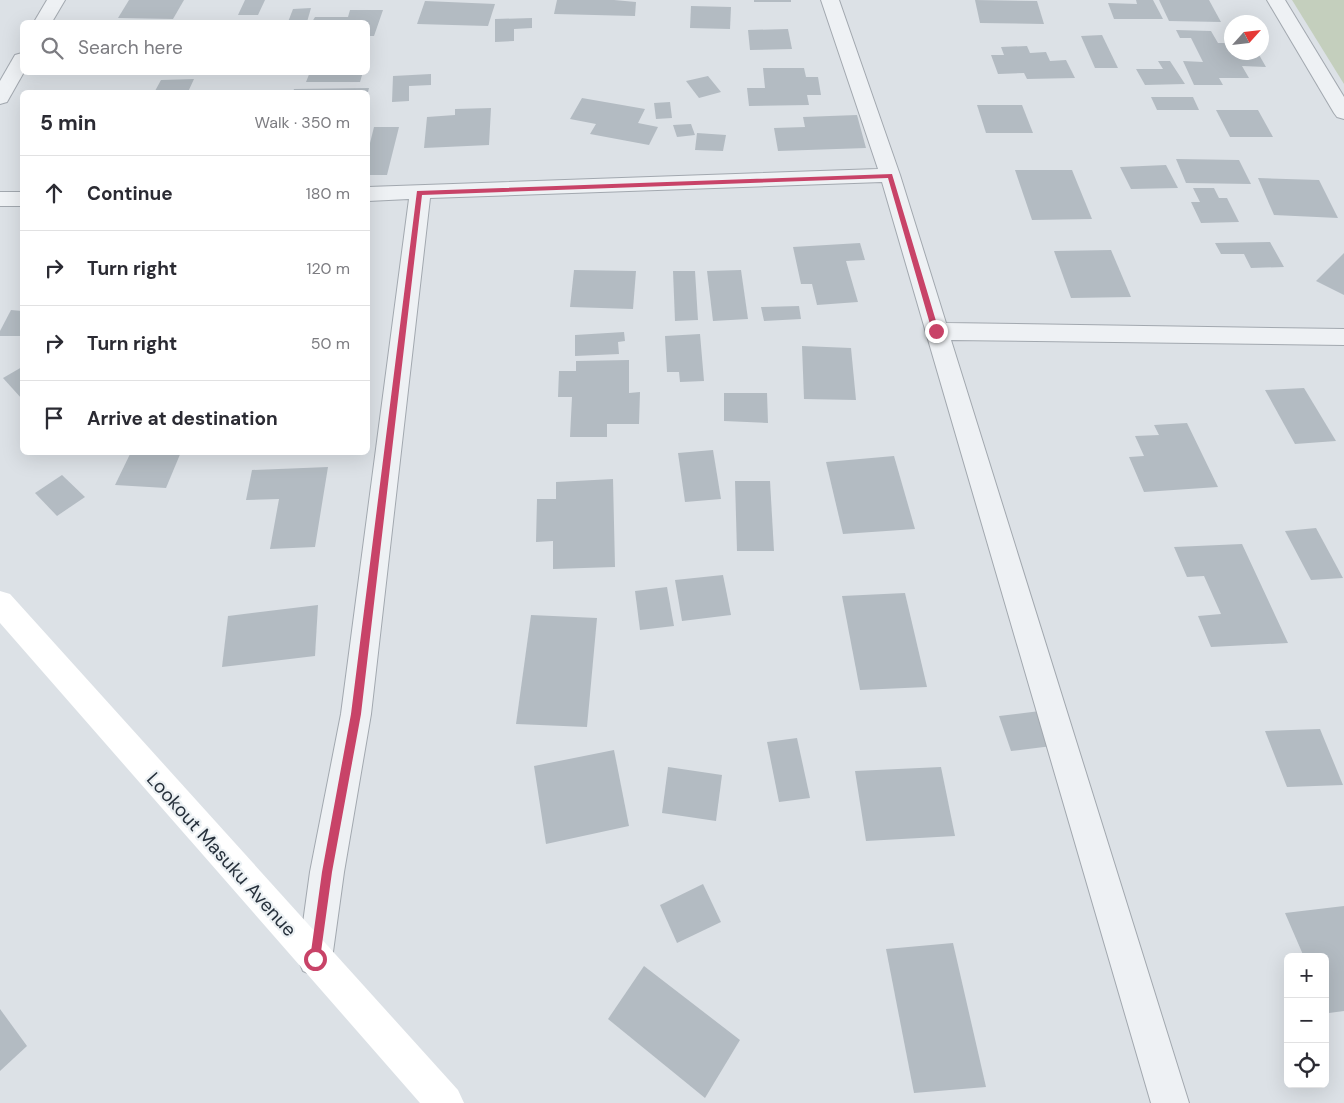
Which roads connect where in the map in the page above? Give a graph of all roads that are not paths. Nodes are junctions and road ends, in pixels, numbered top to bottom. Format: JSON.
{"nodes":[{"id":1,"x":56,"y":0,"type":"edge"},
{"id":2,"x":830,"y":0,"type":"edge"},
{"id":3,"x":1276,"y":0,"type":"edge"},
{"id":4,"x":44,"y":20,"type":"edge"},
{"id":5,"x":20,"y":63,"type":"edge"},
{"id":6,"x":0,"y":98,"type":"edge"},
{"id":7,"x":1344,"y":113,"type":"edge"},
{"id":8,"x":890,"y":176,"type":"junction"},
{"id":9,"x":420,"y":193,"type":"junction"},
{"id":10,"x":370,"y":194,"type":"edge"},
{"id":11,"x":20,"y":199,"type":"edge"},
{"id":12,"x":0,"y":200,"type":"edge"},
{"id":13,"x":936,"y":331,"type":"junction"},
{"id":14,"x":1344,"y":337,"type":"edge"},
{"id":15,"x":0,"y":603,"type":"edge"},
{"id":16,"x":315,"y":959,"type":"junction"},
{"id":17,"x":445,"y":1103,"type":"edge"},
{"id":18,"x":1170,"y":1103,"type":"edge"}],
"edges":[{"from":1,"to":4,"type":"street"},
{"from":2,"to":8,"type":"street"},
{"from":3,"to":7,"type":"street"},
{"from":5,"to":6,"type":"street"},
{"from":8,"to":9,"type":"street"},
{"from":8,"to":13,"type":"street"},
{"from":9,"to":10,"type":"street"},
{"from":9,"to":16,"type":"street"},
{"from":11,"to":12,"type":"street"},
{"from":13,"to":14,"type":"street"},
{"from":13,"to":18,"type":"street"},
{"from":15,"to":16,"type":"street","name":"Lookout Masuku Avenue"},
{"from":16,"to":17,"type":"street","name":"Lookout Masuku Avenue"}]}
